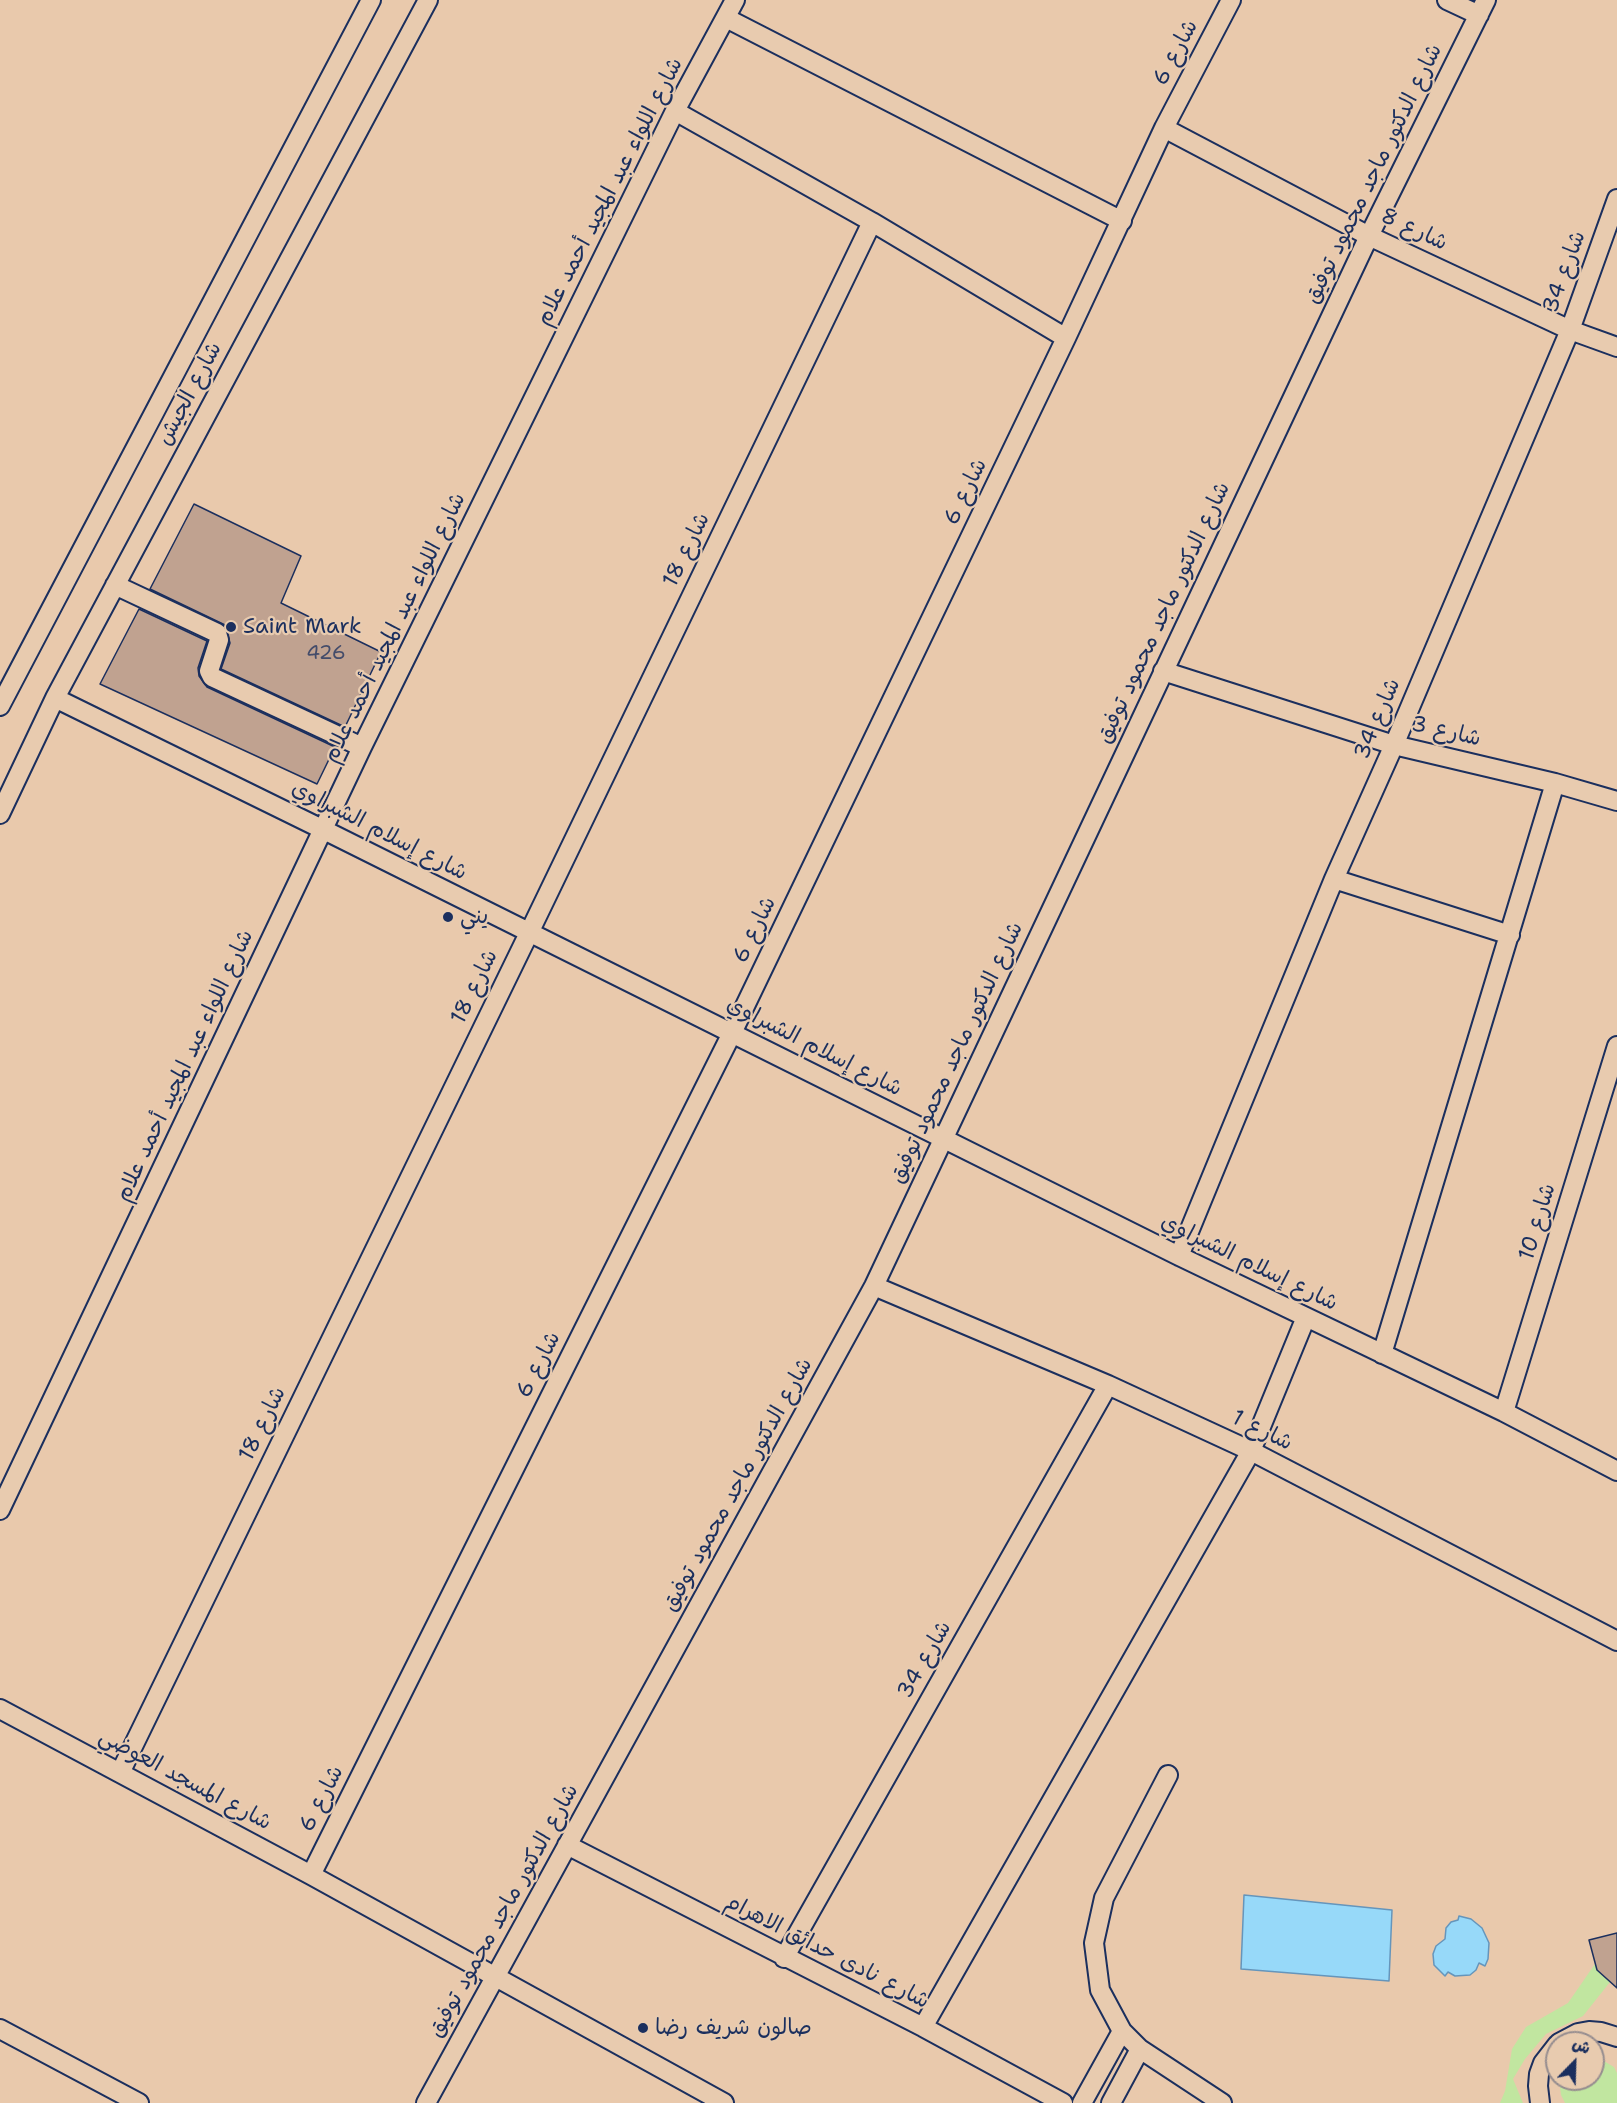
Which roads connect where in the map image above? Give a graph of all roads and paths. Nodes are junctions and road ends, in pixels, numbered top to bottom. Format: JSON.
{"nodes":[{"id":1,"x":371,"y":0,"type":"edge"},
{"id":2,"x":428,"y":0,"type":"edge"},
{"id":3,"x":735,"y":0,"type":"edge"},
{"id":4,"x":1231,"y":0,"type":"edge"},
{"id":5,"x":1447,"y":0,"type":"edge"},
{"id":6,"x":1482,"y":8,"type":"edge"},
{"id":7,"x":726,"y":18,"type":"junction"},
{"id":8,"x":675,"y":111,"type":"junction"},
{"id":9,"x":1164,"y":128,"type":"junction"},
{"id":10,"x":1617,"y":199,"type":"edge"},
{"id":11,"x":1122,"y":221,"type":"junction"},
{"id":12,"x":872,"y":222,"type":"junction"},
{"id":13,"x":1369,"y":236,"type":"junction"},
{"id":14,"x":1570,"y":330,"type":"junction"},
{"id":15,"x":1066,"y":338,"type":"junction"},
{"id":16,"x":1617,"y":347,"type":"edge"},
{"id":17,"x":116,"y":585,"type":"junction"},
{"id":18,"x":1163,"y":671,"type":"junction"},
{"id":19,"x":55,"y":698,"type":"junction"},
{"id":20,"x":0,"y":706,"type":"edge"},
{"id":21,"x":1394,"y":745,"type":"junction"},
{"id":22,"x":362,"y":747,"type":"junction"},
{"id":23,"x":1555,"y":783,"type":"junction"},
{"id":24,"x":1617,"y":801,"type":"edge"},
{"id":25,"x":0,"y":814,"type":"edge"},
{"id":26,"x":324,"y":830,"type":"junction"},
{"id":27,"x":1334,"y":879,"type":"junction"},
{"id":28,"x":529,"y":933,"type":"junction"},
{"id":29,"x":1510,"y":935,"type":"junction"},
{"id":30,"x":732,"y":1033,"type":"junction"},
{"id":31,"x":1617,"y":1046,"type":"edge"},
{"id":32,"x":943,"y":1139,"type":"junction"},
{"id":33,"x":1179,"y":1256,"type":"junction"},
{"id":34,"x":874,"y":1286,"type":"junction"},
{"id":35,"x":1306,"y":1317,"type":"junction"},
{"id":36,"x":1382,"y":1354,"type":"junction"},
{"id":37,"x":1108,"y":1385,"type":"junction"},
{"id":38,"x":1504,"y":1412,"type":"junction"},
{"id":39,"x":1251,"y":1451,"type":"junction"},
{"id":40,"x":1617,"y":1471,"type":"edge"},
{"id":41,"x":0,"y":1510,"type":"edge"},
{"id":42,"x":1617,"y":1641,"type":"edge"},
{"id":43,"x":0,"y":1709,"type":"edge"},
{"id":44,"x":120,"y":1773,"type":"junction"},
{"id":45,"x":1168,"y":1775,"type":"dead end"},
{"id":46,"x":567,"y":1845,"type":"junction"},
{"id":47,"x":311,"y":1875,"type":"junction"},
{"id":48,"x":784,"y":1958,"type":"junction"},
{"id":49,"x":496,"y":1978,"type":"junction"},
{"id":50,"x":923,"y":2027,"type":"junction"},
{"id":51,"x":0,"y":2029,"type":"edge"},
{"id":52,"x":1122,"y":2031,"type":"junction"},
{"id":53,"x":1140,"y":2049,"type":"junction"},
{"id":54,"x":1545,"y":2061,"type":"edge"},
{"id":55,"x":139,"y":2103,"type":"edge"},
{"id":56,"x":426,"y":2103,"type":"edge"},
{"id":57,"x":724,"y":2103,"type":"edge"},
{"id":58,"x":1063,"y":2103,"type":"edge"},
{"id":59,"x":1082,"y":2103,"type":"edge"},
{"id":60,"x":1111,"y":2103,"type":"edge"},
{"id":61,"x":1222,"y":2103,"type":"edge"},
{"id":62,"x":1540,"y":2103,"type":"edge"}],
"edges":[{"from":1,"to":20,"type":"street","name":"شارع الجيش"},
{"from":2,"to":17,"type":"street","name":"شارع الجيش"},
{"from":3,"to":7,"type":"street","name":"شارع اللواء عبد المجيد أحمد علام"},
{"from":4,"to":9,"type":"street","name":"شارع 6"},
{"from":5,"to":6,"type":"street"},
{"from":6,"to":13,"type":"street","name":"شارع الدكتور ماجد محمود توفيق"},
{"from":7,"to":8,"type":"street","name":"شارع اللواء عبد المجيد أحمد علام"},
{"from":7,"to":11,"type":"street"},
{"from":8,"to":12,"type":"street"},
{"from":8,"to":22,"type":"street","name":"شارع اللواء عبد المجيد أحمد علام"},
{"from":9,"to":11,"type":"street","name":"شارع 6"},
{"from":9,"to":13,"type":"street","name":"شارع 8"},
{"from":10,"to":14,"type":"street","name":"شارع 34"},
{"from":11,"to":15,"type":"street","name":"شارع 6"},
{"from":12,"to":15,"type":"street"},
{"from":12,"to":28,"type":"street","name":"شارع 18"},
{"from":13,"to":14,"type":"street","name":"شارع 8"},
{"from":13,"to":18,"type":"street","name":"شارع الدكتور ماجد محمود توفيق"},
{"from":14,"to":16,"type":"street","name":"شارع 8"},
{"from":14,"to":21,"type":"street","name":"شارع 34"},
{"from":15,"to":30,"type":"street","name":"شارع 6"},
{"from":17,"to":19,"type":"street","name":"شارع الجيش"},
{"from":17,"to":22,"type":"street"},
{"from":18,"to":21,"type":"street","name":"شارع 3"},
{"from":18,"to":32,"type":"street","name":"شارع الدكتور ماجد محمود توفيق"},
{"from":19,"to":25,"type":"street","name":"شارع الجيش"},
{"from":19,"to":26,"type":"street","name":"شارع إسلام الشبراوي"},
{"from":21,"to":23,"type":"street","name":"شارع 3"},
{"from":21,"to":27,"type":"street","name":"شارع 34"},
{"from":22,"to":26,"type":"street","name":"شارع اللواء عبد المجيد أحمد علام"},
{"from":23,"to":24,"type":"street","name":"شارع 3"},
{"from":23,"to":29,"type":"street"},
{"from":26,"to":28,"type":"street","name":"شارع إسلام الشبراوي"},
{"from":26,"to":41,"type":"street","name":"شارع اللواء عبد المجيد أحمد علام"},
{"from":27,"to":29,"type":"street"},
{"from":27,"to":33,"type":"street","name":"شارع 34"},
{"from":28,"to":30,"type":"street","name":"شارع إسلام الشبراوي"},
{"from":28,"to":44,"type":"street","name":"شارع 18"},
{"from":29,"to":36,"type":"street"},
{"from":30,"to":32,"type":"street","name":"شارع إسلام الشبراوي"},
{"from":30,"to":47,"type":"street","name":"شارع 6"},
{"from":31,"to":38,"type":"street","name":"شارع 10"},
{"from":32,"to":33,"type":"street","name":"شارع إسلام الشبراوي"},
{"from":32,"to":34,"type":"street","name":"شارع الدكتور ماجد محمود توفيق"},
{"from":33,"to":35,"type":"street","name":"شارع إسلام الشبراوي"},
{"from":34,"to":37,"type":"street","name":"شارع 1"},
{"from":34,"to":46,"type":"street","name":"شارع الدكتور ماجد محمود توفيق"},
{"from":35,"to":36,"type":"street","name":"شارع إسلام الشبراوي"},
{"from":35,"to":39,"type":"street"},
{"from":36,"to":38,"type":"street","name":"شارع إسلام الشبراوي"},
{"from":37,"to":39,"type":"street","name":"شارع 1"},
{"from":37,"to":48,"type":"street","name":"شارع 34"},
{"from":38,"to":40,"type":"street","name":"شارع إسلام الشبراوي"},
{"from":39,"to":42,"type":"street","name":"شارع 1"},
{"from":39,"to":50,"type":"street"},
{"from":43,"to":44,"type":"street","name":"شارع المسجد العوضي"},
{"from":44,"to":47,"type":"street","name":"شارع المسجد العوضي"},
{"from":45,"to":52,"type":"street"},
{"from":46,"to":48,"type":"street","name":"شارع نادى حدائق الاهرام"},
{"from":46,"to":49,"type":"street","name":"شارع الدكتور ماجد محمود توفيق"},
{"from":47,"to":49,"type":"street","name":"شارع المسجد العوضي"},
{"from":48,"to":50,"type":"street","name":"شارع نادى حدائق الاهرام"},
{"from":49,"to":56,"type":"street","name":"شارع الدكتور ماجد محمود توفيق"},
{"from":49,"to":57,"type":"street","name":"شارع المسجد العوضي"},
{"from":50,"to":58,"type":"street","name":"شارع نادى حدائق الاهرام"},
{"from":51,"to":55,"type":"street"},
{"from":52,"to":53,"type":"street"},
{"from":52,"to":59,"type":"street"},
{"from":53,"to":60,"type":"street"},
{"from":53,"to":61,"type":"street"},
{"from":54,"to":62,"type":"street"}]}
